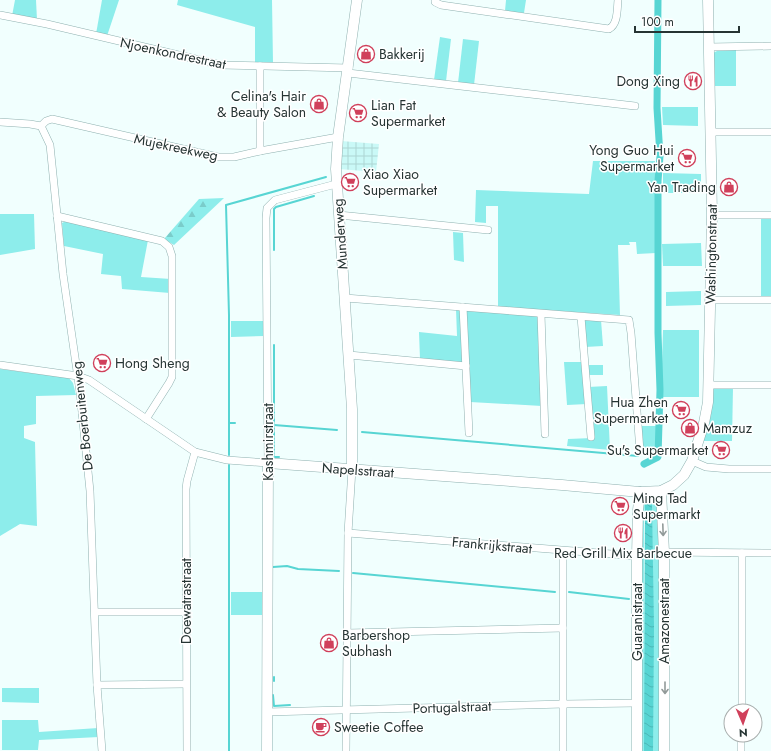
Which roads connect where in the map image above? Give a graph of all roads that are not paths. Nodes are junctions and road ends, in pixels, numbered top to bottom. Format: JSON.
{"nodes":[{"id":1,"x":357,"y":0,"type":"edge"},
{"id":2,"x":435,"y":0,"type":"edge"},
{"id":3,"x":618,"y":0,"type":"edge"},
{"id":4,"x":708,"y":0,"type":"edge"},
{"id":5,"x":0,"y":15,"type":"edge"},
{"id":6,"x":771,"y":46,"type":"edge"},
{"id":7,"x":709,"y":47,"type":"junction"},
{"id":8,"x":260,"y":66,"type":"junction"},
{"id":9,"x":348,"y":71,"type":"junction"},
{"id":10,"x":635,"y":106,"type":"dead end"},
{"id":11,"x":0,"y":122,"type":"edge"},
{"id":12,"x":41,"y":126,"type":"junction"},
{"id":13,"x":711,"y":132,"type":"junction"},
{"id":14,"x":771,"y":132,"type":"edge"},
{"id":15,"x":338,"y":138,"type":"junction"},
{"id":16,"x":260,"y":151,"type":"junction"},
{"id":17,"x":336,"y":184,"type":"junction"},
{"id":18,"x":339,"y":215,"type":"junction"},
{"id":19,"x":712,"y":215,"type":"junction"},
{"id":20,"x":771,"y":215,"type":"edge"},
{"id":21,"x":57,"y":216,"type":"junction"},
{"id":22,"x":488,"y":230,"type":"dead end"},
{"id":23,"x":345,"y":298,"type":"junction"},
{"id":24,"x":710,"y":300,"type":"junction"},
{"id":25,"x":771,"y":300,"type":"edge"},
{"id":26,"x":463,"y":307,"type":"junction"},
{"id":27,"x":541,"y":314,"type":"junction"},
{"id":28,"x":581,"y":317,"type":"junction"},
{"id":29,"x":349,"y":355,"type":"junction"},
{"id":30,"x":0,"y":366,"type":"edge"},
{"id":31,"x":466,"y":366,"type":"junction"},
{"id":32,"x":78,"y":376,"type":"junction"},
{"id":33,"x":709,"y":385,"type":"junction"},
{"id":34,"x":771,"y":385,"type":"edge"},
{"id":35,"x":146,"y":419,"type":"junction"},
{"id":36,"x":469,"y":433,"type":"dead end"},
{"id":37,"x":545,"y":434,"type":"dead end"},
{"id":38,"x":591,"y":438,"type":"dead end"},
{"id":39,"x":640,"y":451,"type":"dead end"},
{"id":40,"x":195,"y":452,"type":"junction"},
{"id":41,"x":692,"y":461,"type":"junction"},
{"id":42,"x":268,"y":463,"type":"junction"},
{"id":43,"x":352,"y":469,"type":"junction"},
{"id":44,"x":771,"y":469,"type":"edge"},
{"id":45,"x":662,"y":491,"type":"junction"},
{"id":46,"x":640,"y":492,"type":"junction"},
{"id":47,"x":348,"y":534,"type":"junction"},
{"id":48,"x":563,"y":551,"type":"junction"},
{"id":49,"x":664,"y":552,"type":"junction"},
{"id":50,"x":742,"y":553,"type":"junction"},
{"id":51,"x":771,"y":553,"type":"edge"},
{"id":52,"x":637,"y":556,"type":"junction"},
{"id":53,"x":96,"y":612,"type":"junction"},
{"id":54,"x":186,"y":612,"type":"junction"},
{"id":55,"x":563,"y":628,"type":"junction"},
{"id":56,"x":347,"y":633,"type":"junction"},
{"id":57,"x":186,"y":684,"type":"junction"},
{"id":58,"x":97,"y":685,"type":"junction"},
{"id":59,"x":637,"y":703,"type":"junction"},
{"id":60,"x":742,"y":703,"type":"edge"},
{"id":61,"x":564,"y":704,"type":"junction"},
{"id":62,"x":346,"y":710,"type":"junction"},
{"id":63,"x":267,"y":712,"type":"junction"},
{"id":64,"x":102,"y":751,"type":"edge"},
{"id":65,"x":187,"y":751,"type":"edge"},
{"id":66,"x":267,"y":751,"type":"edge"},
{"id":67,"x":346,"y":751,"type":"edge"},
{"id":68,"x":563,"y":751,"type":"edge"},
{"id":69,"x":637,"y":751,"type":"edge"},
{"id":70,"x":664,"y":751,"type":"edge"}],
"edges":[{"from":1,"to":9,"type":"street","name":"Munderweg"},
{"from":2,"to":3,"type":"street"},
{"from":4,"to":7,"type":"street","name":"Washingtonstraat"},
{"from":5,"to":8,"type":"street","name":"Njoenkondrestraat"},
{"from":6,"to":7,"type":"street"},
{"from":7,"to":13,"type":"street","name":"Washingtonstraat"},
{"from":8,"to":9,"type":"street","name":"Njoenkondrestraat"},
{"from":8,"to":16,"type":"street"},
{"from":9,"to":10,"type":"street","name":"Njoenkondrestraat"},
{"from":9,"to":15,"type":"street","name":"Munderweg"},
{"from":11,"to":12,"type":"street"},
{"from":12,"to":16,"type":"street","name":"Mujekreekweg"},
{"from":12,"to":21,"type":"street","name":"De Boerbuitenweg"},
{"from":13,"to":14,"type":"street"},
{"from":13,"to":19,"type":"street","name":"Washingtonstraat"},
{"from":15,"to":16,"type":"street","name":"Mujekreekweg"},
{"from":15,"to":17,"type":"street","name":"Munderweg"},
{"from":17,"to":18,"type":"street","name":"Munderweg"},
{"from":17,"to":42,"type":"street","name":"Kashmirstraat"},
{"from":18,"to":22,"type":"street"},
{"from":18,"to":23,"type":"street","name":"Munderweg"},
{"from":19,"to":20,"type":"street"},
{"from":19,"to":24,"type":"street","name":"Washingtonstraat"},
{"from":21,"to":32,"type":"street","name":"De Boerbuitenweg"},
{"from":21,"to":35,"type":"street"},
{"from":23,"to":26,"type":"street"},
{"from":23,"to":29,"type":"street","name":"Munderweg"},
{"from":24,"to":25,"type":"street"},
{"from":24,"to":33,"type":"street","name":"Washingtonstraat"},
{"from":26,"to":27,"type":"street"},
{"from":26,"to":31,"type":"street"},
{"from":27,"to":28,"type":"street"},
{"from":27,"to":37,"type":"street"},
{"from":28,"to":38,"type":"street"},
{"from":28,"to":39,"type":"street"},
{"from":29,"to":31,"type":"street"},
{"from":29,"to":43,"type":"street","name":"Munderweg"},
{"from":30,"to":32,"type":"street","name":"Napelsstraat"},
{"from":31,"to":36,"type":"street"},
{"from":32,"to":35,"type":"street","name":"Napelsstraat"},
{"from":32,"to":53,"type":"street","name":"De Boerbuitenweg"},
{"from":33,"to":34,"type":"street"},
{"from":33,"to":41,"type":"street","name":"Washingtonstraat"},
{"from":35,"to":40,"type":"street","name":"Napelsstraat"},
{"from":40,"to":42,"type":"street","name":"Napelsstraat"},
{"from":40,"to":54,"type":"street","name":"Doewatrastraat"},
{"from":41,"to":44,"type":"street"},
{"from":41,"to":45,"type":"street","name":"Washingtonstraat"},
{"from":42,"to":43,"type":"street","name":"Napelsstraat"},
{"from":42,"to":63,"type":"street","name":"Kashmirstraat"},
{"from":43,"to":46,"type":"street","name":"Napelsstraat"},
{"from":43,"to":47,"type":"street"},
{"from":45,"to":46,"type":"street","name":"Napelsstraat"},
{"from":45,"to":49,"type":"street","name":"Amazonestraat","one_way":true},
{"from":46,"to":52,"type":"street","name":"Guaranistraat"},
{"from":47,"to":48,"type":"street","name":"Frankrijkstraat"},
{"from":47,"to":56,"type":"street"},
{"from":48,"to":52,"type":"street","name":"Frankrijkstraat"},
{"from":48,"to":55,"type":"street"},
{"from":49,"to":50,"type":"street"},
{"from":49,"to":70,"type":"street","name":"Amazonestraat","one_way":true},
{"from":50,"to":51,"type":"street"},
{"from":50,"to":60,"type":"street"},
{"from":52,"to":59,"type":"street","name":"Guaranistraat"},
{"from":53,"to":54,"type":"street"},
{"from":53,"to":58,"type":"street","name":"De Boerbuitenweg"},
{"from":54,"to":57,"type":"street","name":"Doewatrastraat"},
{"from":55,"to":56,"type":"street"},
{"from":55,"to":61,"type":"street"},
{"from":56,"to":62,"type":"street"},
{"from":57,"to":58,"type":"street"},
{"from":57,"to":65,"type":"street","name":"Doewatrastraat"},
{"from":58,"to":64,"type":"street","name":"De Boerbuitenweg"},
{"from":59,"to":61,"type":"street","name":"Portugalstraat"},
{"from":59,"to":69,"type":"street","name":"Guaranistraat"},
{"from":61,"to":62,"type":"street","name":"Portugalstraat"},
{"from":61,"to":68,"type":"street"},
{"from":62,"to":63,"type":"street","name":"Portugalstraat"},
{"from":62,"to":67,"type":"street"},
{"from":63,"to":66,"type":"street","name":"Kashmirstraat"}]}
